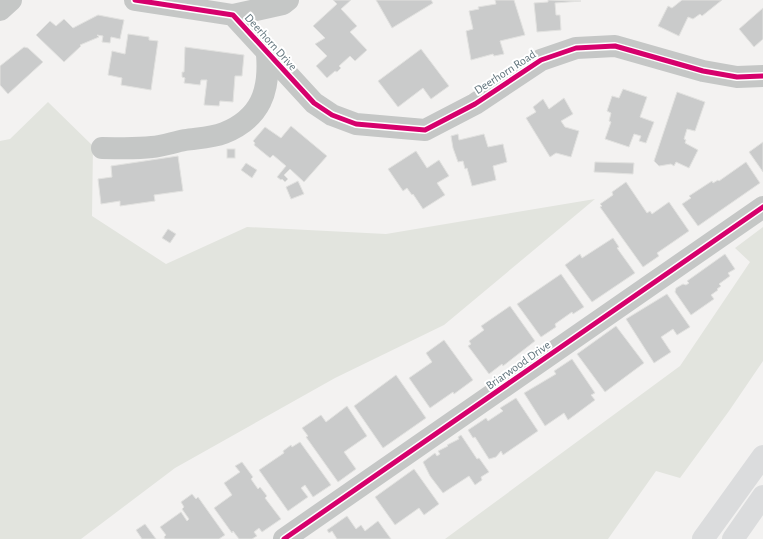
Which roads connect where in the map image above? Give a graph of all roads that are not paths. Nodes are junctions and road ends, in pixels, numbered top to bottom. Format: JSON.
{"nodes":[{"id":1,"x":11,"y":0,"type":"edge"},
{"id":2,"x":135,"y":0,"type":"edge"},
{"id":3,"x":288,"y":0,"type":"edge"},
{"id":4,"x":0,"y":10,"type":"edge"},
{"id":5,"x":233,"y":15,"type":"junction"},
{"id":6,"x":267,"y":54,"type":"junction"},
{"id":7,"x":763,"y":76,"type":"edge"},
{"id":8,"x":356,"y":124,"type":"joint"},
{"id":9,"x":102,"y":148,"type":"dead end"},
{"id":10,"x":763,"y":207,"type":"edge"},
{"id":11,"x":763,"y":456,"type":"edge"},
{"id":12,"x":763,"y":496,"type":"edge"},
{"id":13,"x":284,"y":539,"type":"edge"},
{"id":14,"x":703,"y":539,"type":"edge"},
{"id":15,"x":733,"y":539,"type":"edge"}],
"edges":[{"from":1,"to":4,"type":"street"},
{"from":2,"to":5,"type":"street","name":"Deerhorn Drive"},
{"from":3,"to":5,"type":"street"},
{"from":5,"to":6,"type":"street","name":"Deerhorn Drive"},
{"from":6,"to":8,"type":"street","name":"Deerhorn Drive"},
{"from":6,"to":9,"type":"street","name":"Deerhorn Drive"},
{"from":7,"to":8,"type":"street","name":"Deerhorn Road"},
{"from":10,"to":13,"type":"street","name":"Briarwood Drive"},
{"from":11,"to":14,"type":"highway"},
{"from":12,"to":15,"type":"highway"}]}
